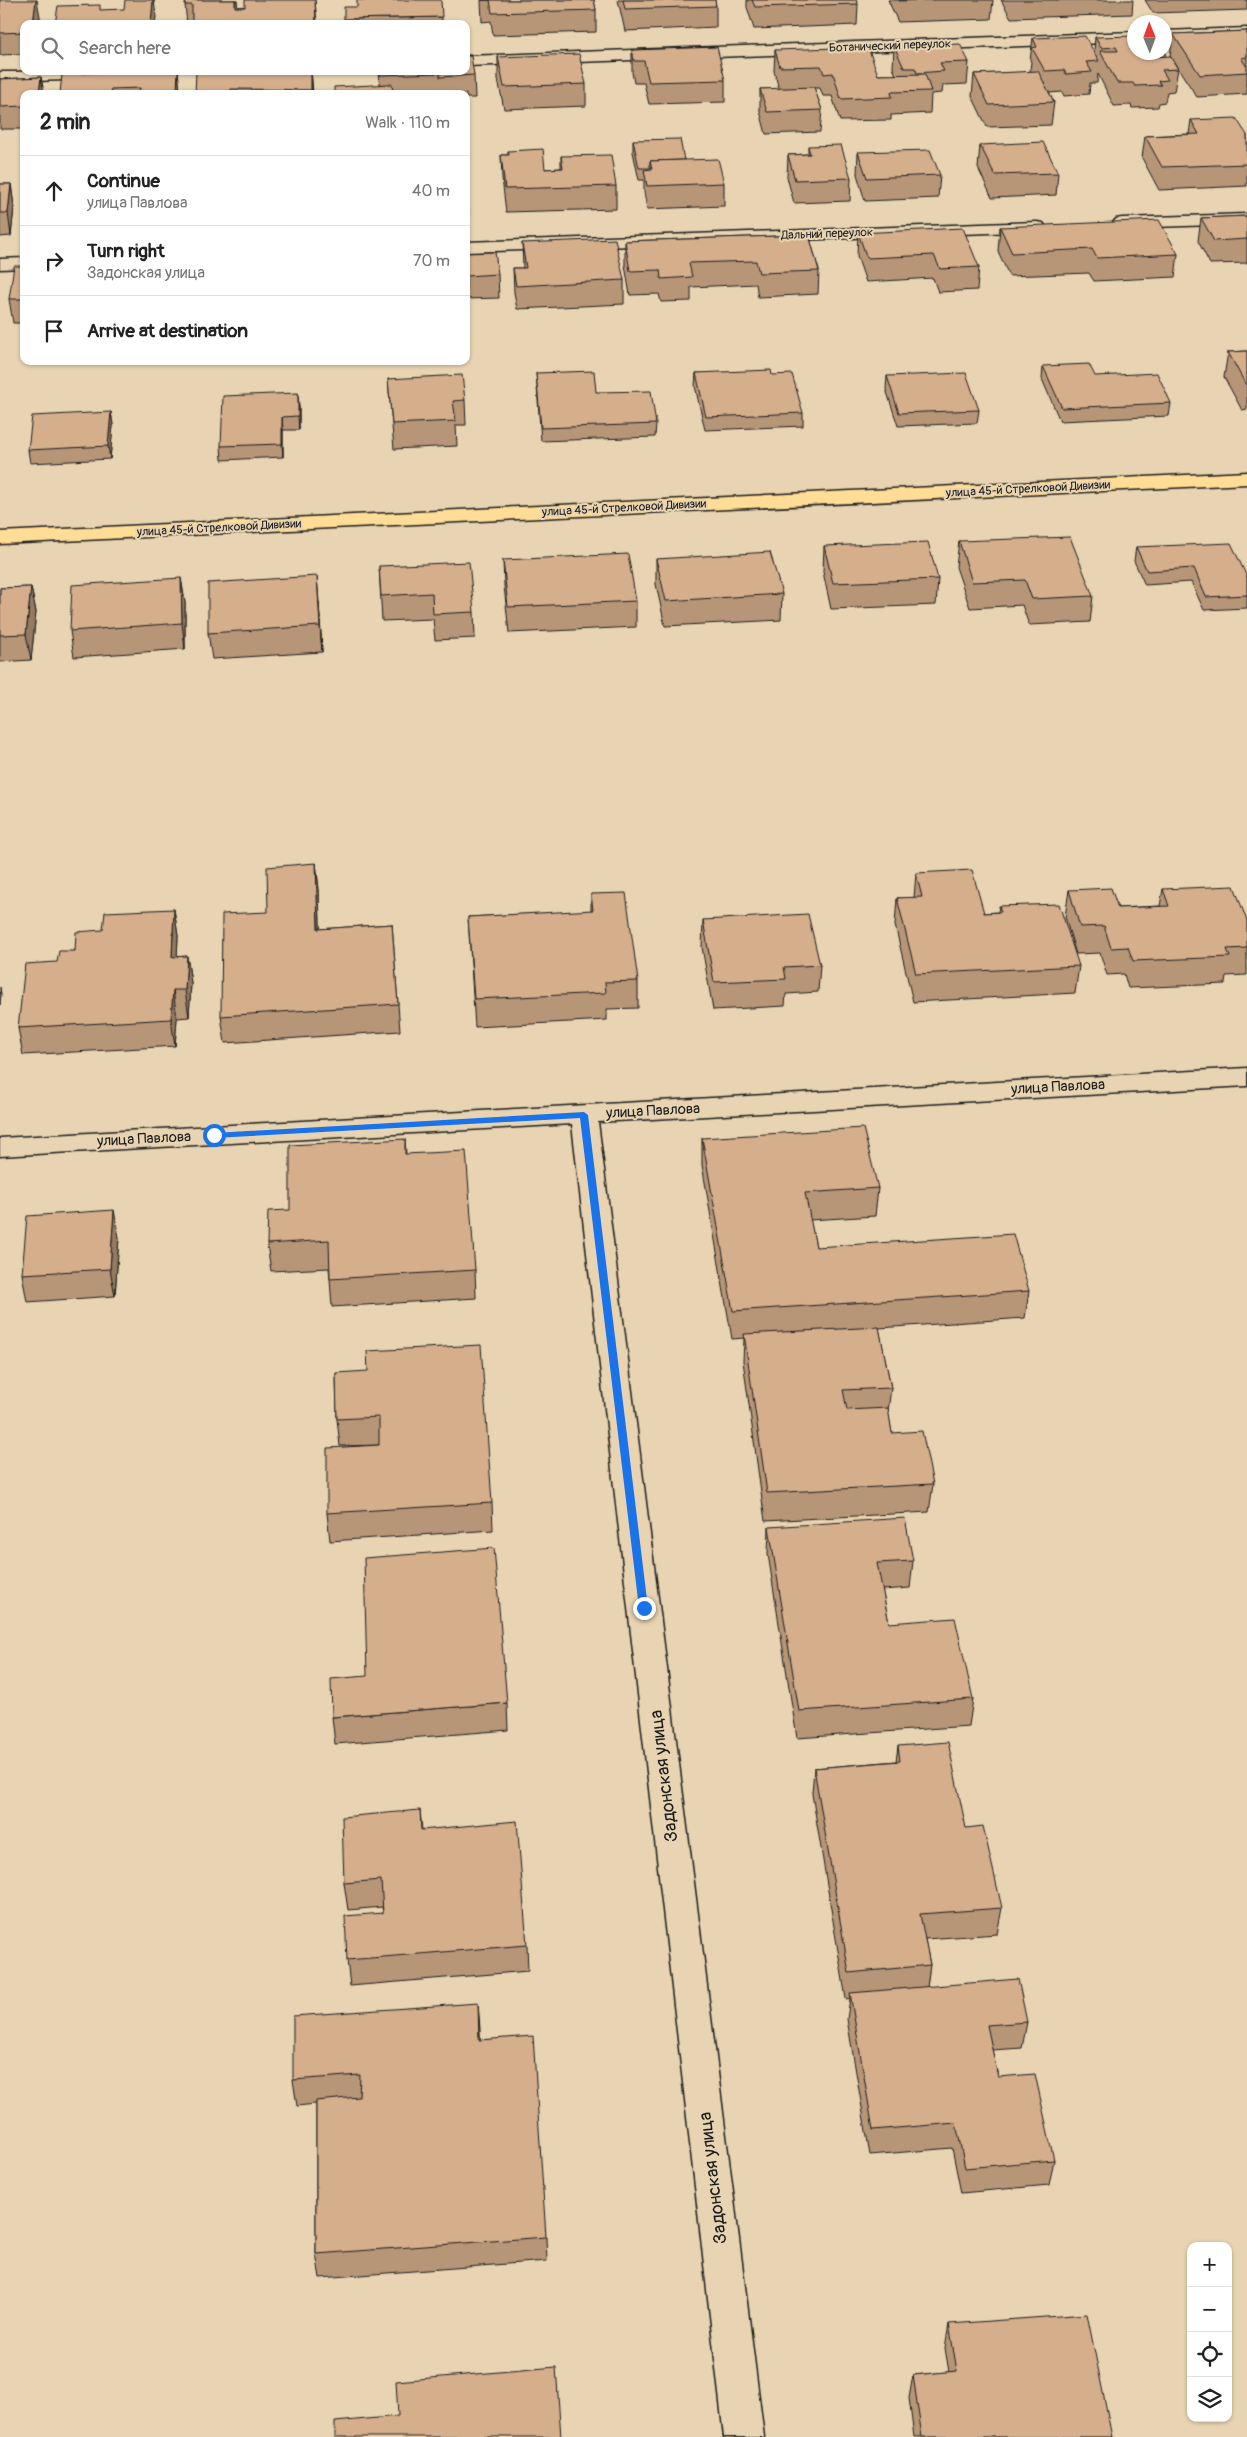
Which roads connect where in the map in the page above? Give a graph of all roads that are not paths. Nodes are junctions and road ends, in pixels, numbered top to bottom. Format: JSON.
{"nodes":[{"id":1,"x":1247,"y":33,"type":"edge"},
{"id":2,"x":1172,"y":36,"type":"edge"},
{"id":3,"x":1127,"y":37,"type":"edge"},
{"id":4,"x":470,"y":61,"type":"edge"},
{"id":5,"x":70,"y":75,"type":"edge"},
{"id":6,"x":0,"y":78,"type":"edge"},
{"id":7,"x":1247,"y":219,"type":"edge"},
{"id":8,"x":1109,"y":224,"type":"edge"},
{"id":9,"x":1049,"y":226,"type":"edge"},
{"id":10,"x":470,"y":247,"type":"edge"},
{"id":11,"x":20,"y":263,"type":"edge"},
{"id":12,"x":0,"y":264,"type":"edge"},
{"id":13,"x":1247,"y":478,"type":"edge"},
{"id":14,"x":0,"y":538,"type":"edge"},
{"id":15,"x":1247,"y":1076,"type":"edge"},
{"id":16,"x":584,"y":1115,"type":"junction"},
{"id":17,"x":0,"y":1147,"type":"edge"},
{"id":18,"x":744,"y":2437,"type":"edge"}],
"edges":[{"from":1,"to":2,"type":"street"},
{"from":3,"to":4,"type":"street","name":"Ботанический переулок"},
{"from":5,"to":6,"type":"street"},
{"from":7,"to":8,"type":"street"},
{"from":9,"to":10,"type":"street","name":"Дальний переулок"},
{"from":11,"to":12,"type":"street"},
{"from":13,"to":14,"type":"main road","name":"улица 45-й Стрелковой Дивизии"},
{"from":15,"to":16,"type":"street","name":"улица Павлова"},
{"from":16,"to":17,"type":"street","name":"улица Павлова"},
{"from":16,"to":18,"type":"street","name":"Задонская улица"}]}
